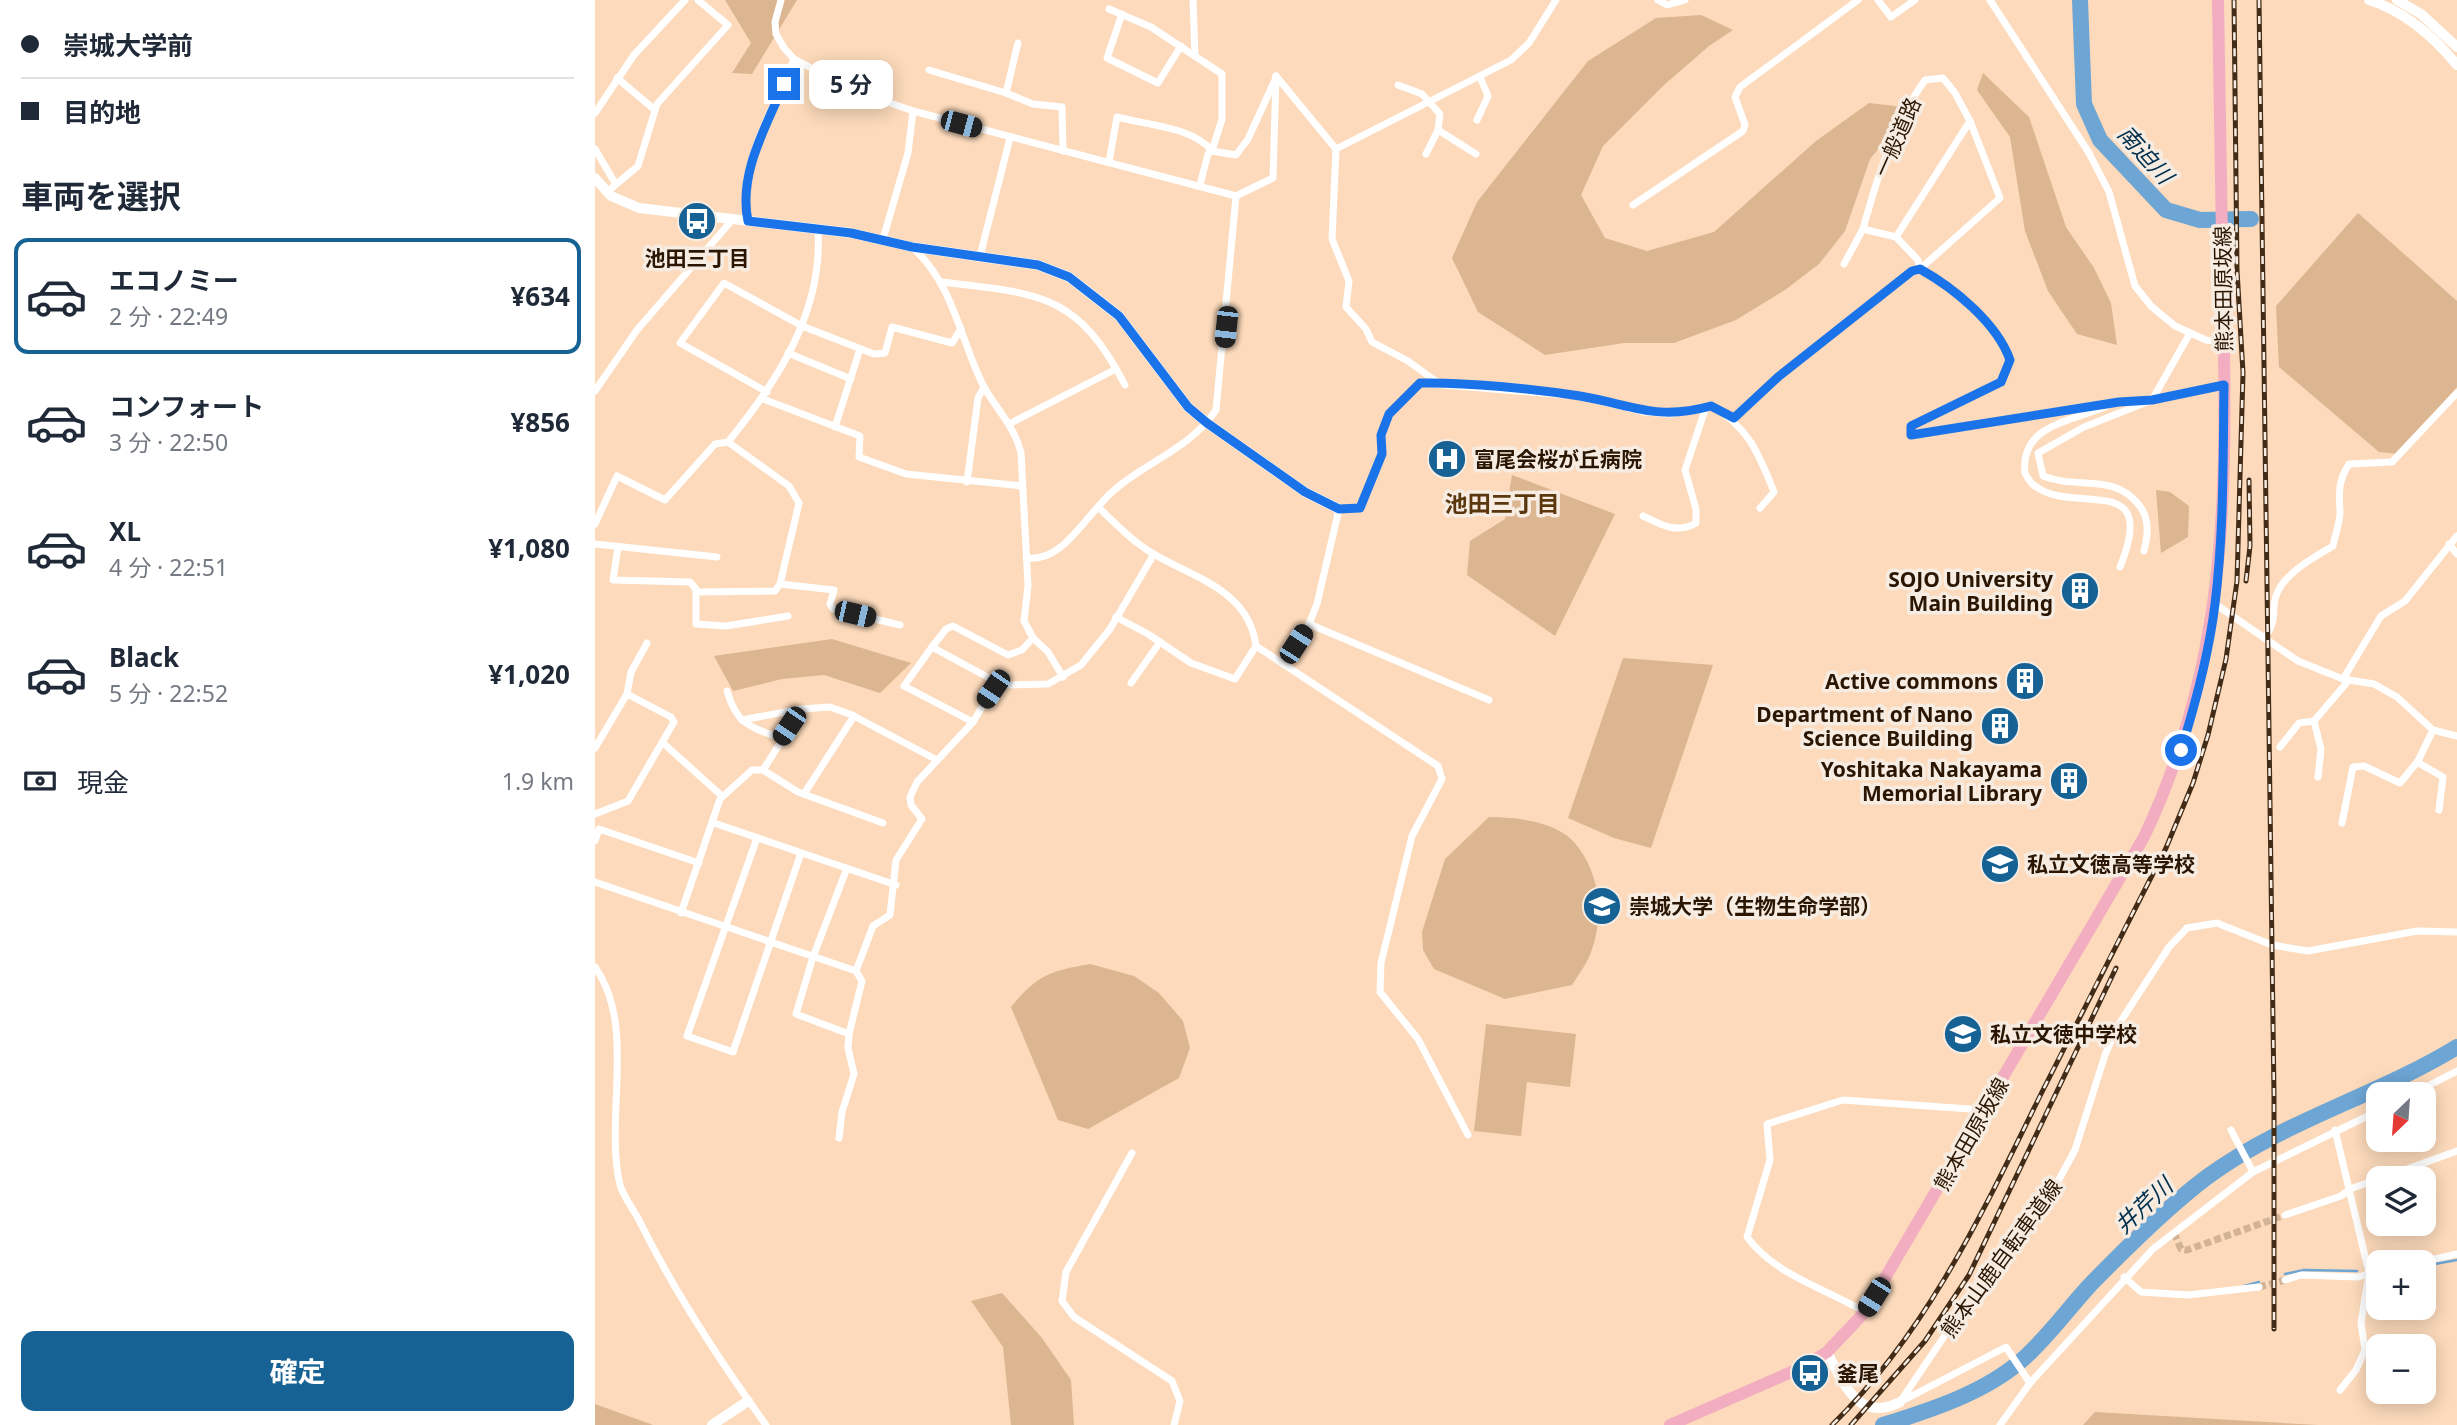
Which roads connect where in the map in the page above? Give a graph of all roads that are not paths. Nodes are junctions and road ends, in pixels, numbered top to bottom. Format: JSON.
{"nodes":[{"id":1,"x":685,"y":0,"type":"edge"},
{"id":2,"x":698,"y":0,"type":"edge"},
{"id":3,"x":781,"y":0,"type":"edge"},
{"id":4,"x":1193,"y":0,"type":"edge"},
{"id":5,"x":1556,"y":0,"type":"edge"},
{"id":6,"x":1658,"y":0,"type":"edge"},
{"id":7,"x":1685,"y":0,"type":"edge"},
{"id":8,"x":1858,"y":0,"type":"edge"},
{"id":9,"x":1878,"y":0,"type":"edge"},
{"id":10,"x":1915,"y":0,"type":"edge"},
{"id":11,"x":1990,"y":0,"type":"edge"},
{"id":12,"x":2218,"y":0,"type":"edge"},
{"id":13,"x":2369,"y":0,"type":"edge"},
{"id":14,"x":2397,"y":0,"type":"edge"},
{"id":15,"x":1109,"y":9,"type":"dead end"},
{"id":16,"x":1122,"y":15,"type":"junction"},
{"id":17,"x":1018,"y":43,"type":"dead end"},
{"id":18,"x":1181,"y":46,"type":"junction"},
{"id":19,"x":2457,"y":47,"type":"edge"},
{"id":20,"x":1195,"y":55,"type":"junction"},
{"id":21,"x":795,"y":60,"type":"junction"},
{"id":22,"x":2457,"y":65,"type":"edge"},
{"id":23,"x":929,"y":70,"type":"dead end"},
{"id":24,"x":1276,"y":76,"type":"junction"},
{"id":25,"x":1480,"y":77,"type":"junction"},
{"id":26,"x":617,"y":78,"type":"junction"},
{"id":27,"x":1398,"y":85,"type":"dead end"},
{"id":28,"x":1006,"y":93,"type":"junction"},
{"id":29,"x":1430,"y":103,"type":"junction"},
{"id":30,"x":655,"y":110,"type":"junction"},
{"id":31,"x":913,"y":111,"type":"junction"},
{"id":32,"x":595,"y":113,"type":"edge"},
{"id":33,"x":1477,"y":120,"type":"dead end"},
{"id":34,"x":1970,"y":121,"type":"junction"},
{"id":35,"x":1438,"y":130,"type":"junction"},
{"id":36,"x":1010,"y":138,"type":"junction"},
{"id":37,"x":595,"y":149,"type":"edge"},
{"id":38,"x":1336,"y":149,"type":"junction"},
{"id":39,"x":1063,"y":151,"type":"junction"},
{"id":40,"x":1212,"y":151,"type":"junction"},
{"id":41,"x":1476,"y":154,"type":"dead end"},
{"id":42,"x":1426,"y":155,"type":"dead end"},
{"id":43,"x":1109,"y":162,"type":"junction"},
{"id":44,"x":595,"y":177,"type":"edge"},
{"id":45,"x":1200,"y":185,"type":"junction"},
{"id":46,"x":611,"y":187,"type":"junction"},
{"id":47,"x":1236,"y":196,"type":"junction"},
{"id":48,"x":1633,"y":205,"type":"dead end"},
{"id":49,"x":733,"y":219,"type":"junction"},
{"id":50,"x":748,"y":221,"type":"junction"},
{"id":51,"x":1863,"y":229,"type":"junction"},
{"id":52,"x":818,"y":231,"type":"junction"},
{"id":53,"x":1896,"y":237,"type":"junction"},
{"id":54,"x":883,"y":239,"type":"junction"},
{"id":55,"x":912,"y":247,"type":"junction"},
{"id":56,"x":980,"y":256,"type":"junction"},
{"id":57,"x":1844,"y":264,"type":"dead end"},
{"id":58,"x":1920,"y":269,"type":"junction"},
{"id":59,"x":941,"y":282,"type":"junction"},
{"id":60,"x":802,"y":326,"type":"junction"},
{"id":61,"x":961,"y":328,"type":"junction"},
{"id":62,"x":2190,"y":333,"type":"junction"},
{"id":63,"x":2224,"y":342,"type":"junction"},
{"id":64,"x":860,"y":349,"type":"junction"},
{"id":65,"x":789,"y":353,"type":"junction"},
{"id":66,"x":1117,"y":369,"type":"junction"},
{"id":67,"x":851,"y":379,"type":"junction"},
{"id":68,"x":1437,"y":382,"type":"junction"},
{"id":69,"x":1125,"y":385,"type":"dead end"},
{"id":70,"x":2224,"y":385,"type":"junction"},
{"id":71,"x":985,"y":387,"type":"junction"},
{"id":72,"x":595,"y":391,"type":"edge"},
{"id":73,"x":2457,"y":393,"type":"edge"},
{"id":74,"x":765,"y":396,"type":"junction"},
{"id":75,"x":2152,"y":400,"type":"junction"},
{"id":76,"x":2119,"y":402,"type":"junction"},
{"id":77,"x":1706,"y":407,"type":"junction"},
{"id":78,"x":1734,"y":418,"type":"junction"},
{"id":79,"x":1207,"y":423,"type":"junction"},
{"id":80,"x":1009,"y":424,"type":"junction"},
{"id":81,"x":835,"y":427,"type":"junction"},
{"id":82,"x":728,"y":442,"type":"junction"},
{"id":83,"x":967,"y":482,"type":"junction"},
{"id":84,"x":1022,"y":486,"type":"junction"},
{"id":85,"x":1098,"y":507,"type":"junction"},
{"id":86,"x":1760,"y":508,"type":"dead end"},
{"id":87,"x":1339,"y":509,"type":"junction"},
{"id":88,"x":1643,"y":516,"type":"dead end"},
{"id":89,"x":595,"y":524,"type":"edge"},
{"id":90,"x":2457,"y":536,"type":"edge"},
{"id":91,"x":595,"y":544,"type":"edge"},
{"id":92,"x":2449,"y":544,"type":"junction"},
{"id":93,"x":618,"y":547,"type":"junction"},
{"id":94,"x":2144,"y":551,"type":"dead end"},
{"id":95,"x":1154,"y":554,"type":"junction"},
{"id":96,"x":2457,"y":554,"type":"edge"},
{"id":97,"x":717,"y":557,"type":"dead end"},
{"id":98,"x":1027,"y":558,"type":"junction"},
{"id":99,"x":2120,"y":567,"type":"dead end"},
{"id":100,"x":781,"y":584,"type":"junction"},
{"id":101,"x":696,"y":592,"type":"junction"},
{"id":102,"x":2215,"y":604,"type":"junction"},
{"id":103,"x":787,"y":616,"type":"dead end"},
{"id":104,"x":1116,"y":617,"type":"junction"},
{"id":105,"x":1309,"y":624,"type":"junction"},
{"id":106,"x":899,"y":625,"type":"dead end"},
{"id":107,"x":1033,"y":638,"type":"junction"},
{"id":108,"x":2264,"y":638,"type":"junction"},
{"id":109,"x":1160,"y":642,"type":"junction"},
{"id":110,"x":647,"y":643,"type":"dead end"},
{"id":111,"x":1256,"y":646,"type":"junction"},
{"id":112,"x":932,"y":647,"type":"junction"},
{"id":113,"x":1283,"y":664,"type":"junction"},
{"id":114,"x":1063,"y":677,"type":"junction"},
{"id":115,"x":2346,"y":679,"type":"junction"},
{"id":116,"x":1131,"y":683,"type":"dead end"},
{"id":117,"x":1002,"y":685,"type":"junction"},
{"id":118,"x":727,"y":691,"type":"dead end"},
{"id":119,"x":627,"y":694,"type":"junction"},
{"id":120,"x":1489,"y":700,"type":"dead end"},
{"id":121,"x":802,"y":709,"type":"junction"},
{"id":122,"x":854,"y":716,"type":"junction"},
{"id":123,"x":741,"y":720,"type":"junction"},
{"id":124,"x":2314,"y":721,"type":"junction"},
{"id":125,"x":972,"y":722,"type":"junction"},
{"id":126,"x":2433,"y":730,"type":"junction"},
{"id":127,"x":2457,"y":736,"type":"edge"},
{"id":128,"x":781,"y":738,"type":"junction"},
{"id":129,"x":663,"y":743,"type":"junction"},
{"id":130,"x":2280,"y":747,"type":"dead end"},
{"id":131,"x":595,"y":748,"type":"edge"},
{"id":132,"x":937,"y":760,"type":"junction"},
{"id":133,"x":2417,"y":762,"type":"junction"},
{"id":134,"x":763,"y":770,"type":"junction"},
{"id":135,"x":2318,"y":777,"type":"dead end"},
{"id":136,"x":804,"y":794,"type":"junction"},
{"id":137,"x":722,"y":796,"type":"junction"},
{"id":138,"x":2439,"y":810,"type":"dead end"},
{"id":139,"x":595,"y":814,"type":"edge"},
{"id":140,"x":714,"y":823,"type":"junction"},
{"id":141,"x":883,"y":823,"type":"dead end"},
{"id":142,"x":2342,"y":823,"type":"dead end"},
{"id":143,"x":757,"y":838,"type":"junction"},
{"id":144,"x":595,"y":841,"type":"edge"},
{"id":145,"x":801,"y":853,"type":"junction"},
{"id":146,"x":699,"y":863,"type":"junction"},
{"id":147,"x":847,"y":868,"type":"junction"},
{"id":148,"x":595,"y":882,"type":"edge"},
{"id":149,"x":896,"y":885,"type":"junction"},
{"id":150,"x":681,"y":913,"type":"junction"},
{"id":151,"x":726,"y":928,"type":"junction"},
{"id":152,"x":2456,"y":931,"type":"edge"},
{"id":153,"x":770,"y":943,"type":"junction"},
{"id":154,"x":813,"y":957,"type":"junction"},
{"id":155,"x":595,"y":967,"type":"edge"},
{"id":156,"x":856,"y":971,"type":"junction"},
{"id":157,"x":849,"y":1034,"type":"junction"},
{"id":158,"x":2457,"y":1070,"type":"edge"},
{"id":159,"x":2434,"y":1082,"type":"edge"},
{"id":160,"x":1985,"y":1110,"type":"junction"},
{"id":161,"x":2366,"y":1116,"type":"edge"},
{"id":162,"x":2231,"y":1130,"type":"dead end"},
{"id":163,"x":2335,"y":1130,"type":"junction"},
{"id":164,"x":1468,"y":1135,"type":"dead end"},
{"id":165,"x":839,"y":1138,"type":"dead end"},
{"id":166,"x":2457,"y":1151,"type":"edge"},
{"id":167,"x":1132,"y":1153,"type":"dead end"},
{"id":168,"x":2414,"y":1166,"type":"edge"},
{"id":169,"x":2253,"y":1172,"type":"junction"},
{"id":170,"x":2366,"y":1183,"type":"edge"},
{"id":171,"x":2350,"y":1189,"type":"junction"},
{"id":172,"x":2285,"y":1214,"type":"tunnel mouth"},
{"id":173,"x":2457,"y":1254,"type":"edge"},
{"id":174,"x":2436,"y":1259,"type":"edge"},
{"id":175,"x":2366,"y":1264,"type":"edge"},
{"id":176,"x":2366,"y":1274,"type":"edge"},
{"id":177,"x":2125,"y":1277,"type":"junction"},
{"id":178,"x":2285,"y":1280,"type":"tunnel mouth"},
{"id":179,"x":2259,"y":1287,"type":"tunnel mouth"},
{"id":180,"x":2366,"y":1287,"type":"edge"},
{"id":181,"x":1865,"y":1312,"type":"junction"},
{"id":182,"x":1827,"y":1352,"type":"junction"},
{"id":183,"x":2030,"y":1384,"type":"junction"},
{"id":184,"x":2340,"y":1390,"type":"dead end"},
{"id":185,"x":748,"y":1401,"type":"junction"},
{"id":186,"x":1900,"y":1402,"type":"junction"},
{"id":187,"x":712,"y":1425,"type":"edge"},
{"id":188,"x":766,"y":1425,"type":"edge"},
{"id":189,"x":1174,"y":1425,"type":"edge"},
{"id":190,"x":1670,"y":1425,"type":"edge"},
{"id":191,"x":2000,"y":1425,"type":"edge"}],
"edges":[{"from":1,"to":26,"type":"street"},
{"from":2,"to":30,"type":"street"},
{"from":3,"to":21,"type":"street"},
{"from":4,"to":20,"type":"street"},
{"from":5,"to":25,"type":"street"},
{"from":6,"to":7,"type":"street"},
{"from":8,"to":48,"type":"street"},
{"from":9,"to":10,"type":"street"},
{"from":11,"to":62,"type":"street"},
{"from":12,"to":63,"type":"main road","name":"熊本田原坂線"},
{"from":13,"to":22,"type":"street"},
{"from":14,"to":19,"type":"street"},
{"from":15,"to":16,"type":"street"},
{"from":16,"to":18,"type":"street"},
{"from":16,"to":18,"type":"street"},
{"from":17,"to":28,"type":"street"},
{"from":18,"to":20,"type":"street"},
{"from":20,"to":40,"type":"street"},
{"from":21,"to":31,"type":"street"},
{"from":21,"to":50,"type":"street"},
{"from":23,"to":28,"type":"street"},
{"from":24,"to":38,"type":"street"},
{"from":24,"to":40,"type":"street"},
{"from":24,"to":47,"type":"street"},
{"from":25,"to":29,"type":"street"},
{"from":25,"to":33,"type":"street"},
{"from":26,"to":30,"type":"street"},
{"from":26,"to":32,"type":"street"},
{"from":27,"to":29,"type":"street"},
{"from":28,"to":39,"type":"street"},
{"from":29,"to":35,"type":"street"},
{"from":29,"to":38,"type":"street"},
{"from":30,"to":46,"type":"street"},
{"from":31,"to":36,"type":"street"},
{"from":31,"to":54,"type":"street"},
{"from":34,"to":51,"type":"street","name":"一般道路"},
{"from":34,"to":53,"type":"street"},
{"from":34,"to":58,"type":"street","name":"一般道路"},
{"from":35,"to":41,"type":"street"},
{"from":35,"to":42,"type":"street"},
{"from":36,"to":39,"type":"street"},
{"from":36,"to":56,"type":"street"},
{"from":37,"to":46,"type":"street"},
{"from":38,"to":68,"type":"street"},
{"from":39,"to":43,"type":"street"},
{"from":40,"to":43,"type":"street"},
{"from":40,"to":45,"type":"street"},
{"from":43,"to":45,"type":"street"},
{"from":44,"to":46,"type":"street"},
{"from":45,"to":47,"type":"street"},
{"from":46,"to":49,"type":"street"},
{"from":47,"to":79,"type":"street"},
{"from":49,"to":50,"type":"street"},
{"from":49,"to":72,"type":"street"},
{"from":50,"to":52,"type":"street"},
{"from":51,"to":53,"type":"street"},
{"from":51,"to":57,"type":"street"},
{"from":52,"to":54,"type":"street"},
{"from":52,"to":60,"type":"street"},
{"from":53,"to":58,"type":"street"},
{"from":54,"to":55,"type":"street"},
{"from":55,"to":56,"type":"street"},
{"from":55,"to":59,"type":"street"},
{"from":56,"to":79,"type":"street"},
{"from":58,"to":76,"type":"street"},
{"from":58,"to":78,"type":"street"},
{"from":59,"to":61,"type":"street"},
{"from":59,"to":66,"type":"street"},
{"from":60,"to":64,"type":"street"},
{"from":60,"to":65,"type":"street"},
{"from":60,"to":74,"type":"street"},
{"from":61,"to":64,"type":"street"},
{"from":61,"to":71,"type":"street"},
{"from":62,"to":63,"type":"street"},
{"from":62,"to":75,"type":"street"},
{"from":63,"to":70,"type":"main road","name":"熊本田原坂線"},
{"from":64,"to":67,"type":"street"},
{"from":65,"to":67,"type":"street"},
{"from":65,"to":74,"type":"street"},
{"from":66,"to":69,"type":"street"},
{"from":66,"to":80,"type":"street"},
{"from":67,"to":81,"type":"street"},
{"from":68,"to":77,"type":"street"},
{"from":68,"to":87,"type":"street"},
{"from":70,"to":75,"type":"street"},
{"from":70,"to":102,"type":"main road","name":"熊本田原坂線"},
{"from":71,"to":80,"type":"street"},
{"from":71,"to":83,"type":"street"},
{"from":73,"to":108,"type":"street"},
{"from":74,"to":81,"type":"street"},
{"from":74,"to":82,"type":"street"},
{"from":75,"to":76,"type":"street"},
{"from":75,"to":94,"type":"street"},
{"from":76,"to":99,"type":"street"},
{"from":77,"to":78,"type":"street"},
{"from":77,"to":88,"type":"street"},
{"from":78,"to":86,"type":"street"},
{"from":79,"to":85,"type":"street"},
{"from":79,"to":87,"type":"street"},
{"from":80,"to":84,"type":"street"},
{"from":81,"to":83,"type":"street"},
{"from":82,"to":89,"type":"street"},
{"from":82,"to":100,"type":"street"},
{"from":83,"to":84,"type":"street"},
{"from":84,"to":98,"type":"street"},
{"from":85,"to":95,"type":"street"},
{"from":85,"to":98,"type":"street"},
{"from":87,"to":105,"type":"street"},
{"from":90,"to":92,"type":"street"},
{"from":91,"to":93,"type":"street"},
{"from":92,"to":96,"type":"street"},
{"from":92,"to":115,"type":"street"},
{"from":93,"to":97,"type":"street"},
{"from":93,"to":101,"type":"street"},
{"from":95,"to":104,"type":"street"},
{"from":95,"to":111,"type":"street"},
{"from":98,"to":107,"type":"street"},
{"from":100,"to":101,"type":"street"},
{"from":100,"to":106,"type":"street"},
{"from":101,"to":103,"type":"street"},
{"from":102,"to":108,"type":"street"},
{"from":102,"to":160,"type":"main road","name":"熊本田原坂線"},
{"from":104,"to":109,"type":"street"},
{"from":104,"to":114,"type":"street"},
{"from":105,"to":113,"type":"street"},
{"from":105,"to":120,"type":"street"},
{"from":107,"to":112,"type":"street"},
{"from":107,"to":114,"type":"street"},
{"from":108,"to":115,"type":"street"},
{"from":109,"to":111,"type":"street"},
{"from":109,"to":116,"type":"street"},
{"from":110,"to":119,"type":"street"},
{"from":111,"to":113,"type":"street"},
{"from":112,"to":117,"type":"street"},
{"from":112,"to":125,"type":"street"},
{"from":113,"to":164,"type":"street"},
{"from":114,"to":117,"type":"street"},
{"from":115,"to":124,"type":"street"},
{"from":115,"to":126,"type":"street"},
{"from":117,"to":125,"type":"street"},
{"from":118,"to":123,"type":"street"},
{"from":119,"to":129,"type":"street"},
{"from":119,"to":131,"type":"street"},
{"from":121,"to":122,"type":"street"},
{"from":121,"to":123,"type":"street"},
{"from":121,"to":128,"type":"street"},
{"from":122,"to":132,"type":"street"},
{"from":122,"to":136,"type":"street"},
{"from":123,"to":128,"type":"street"},
{"from":124,"to":130,"type":"street"},
{"from":124,"to":135,"type":"street"},
{"from":125,"to":132,"type":"street"},
{"from":126,"to":127,"type":"street"},
{"from":126,"to":133,"type":"street"},
{"from":128,"to":134,"type":"street"},
{"from":129,"to":137,"type":"street"},
{"from":129,"to":139,"type":"street"},
{"from":132,"to":149,"type":"street"},
{"from":133,"to":138,"type":"street"},
{"from":133,"to":142,"type":"street"},
{"from":134,"to":136,"type":"street"},
{"from":134,"to":137,"type":"street"},
{"from":136,"to":141,"type":"street"},
{"from":137,"to":140,"type":"street"},
{"from":140,"to":143,"type":"street"},
{"from":140,"to":146,"type":"street"},
{"from":143,"to":145,"type":"street"},
{"from":143,"to":151,"type":"street"},
{"from":144,"to":146,"type":"street"},
{"from":145,"to":147,"type":"street"},
{"from":145,"to":153,"type":"street"},
{"from":146,"to":150,"type":"street"},
{"from":147,"to":149,"type":"street"},
{"from":147,"to":154,"type":"street"},
{"from":148,"to":150,"type":"street"},
{"from":149,"to":156,"type":"street"},
{"from":150,"to":151,"type":"street"},
{"from":151,"to":153,"type":"street"},
{"from":151,"to":153,"type":"street"},
{"from":152,"to":186,"type":"street","name":"熊本山鹿自転車道線"},
{"from":153,"to":154,"type":"street"},
{"from":154,"to":156,"type":"street"},
{"from":154,"to":157,"type":"street"},
{"from":155,"to":185,"type":"street"},
{"from":156,"to":157,"type":"street"},
{"from":157,"to":165,"type":"street"},
{"from":158,"to":159,"type":"street"},
{"from":160,"to":181,"type":"main road","name":"熊本田原坂線"},
{"from":160,"to":181,"type":"street"},
{"from":161,"to":163,"type":"street"},
{"from":162,"to":169,"type":"street"},
{"from":163,"to":169,"type":"street"},
{"from":163,"to":171,"type":"street"},
{"from":166,"to":168,"type":"street"},
{"from":167,"to":189,"type":"street"},
{"from":169,"to":177,"type":"street"},
{"from":170,"to":171,"type":"street"},
{"from":171,"to":172,"type":"street"},
{"from":171,"to":175,"type":"street"},
{"from":173,"to":174,"type":"street"},
{"from":176,"to":178,"type":"street"},
{"from":177,"to":179,"type":"street"},
{"from":177,"to":183,"type":"street"},
{"from":180,"to":184,"type":"street"},
{"from":181,"to":182,"type":"main road","name":"熊本田原坂線"},
{"from":182,"to":186,"type":"street"},
{"from":182,"to":190,"type":"main road","name":"熊本田原坂線"},
{"from":183,"to":186,"type":"street"},
{"from":183,"to":191,"type":"street"},
{"from":185,"to":187,"type":"street"},
{"from":185,"to":188,"type":"street"}]}
